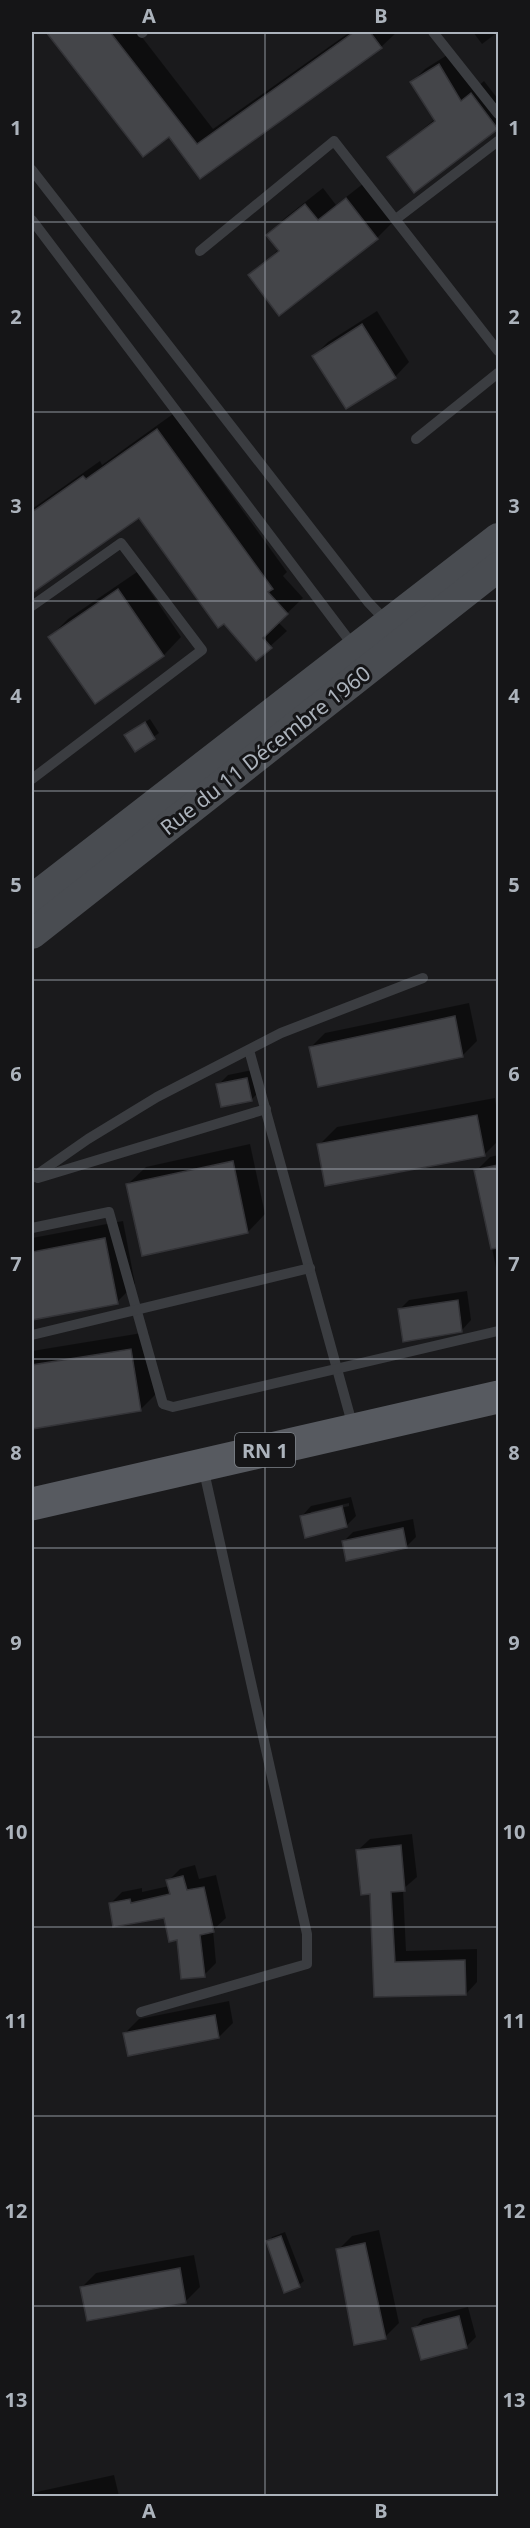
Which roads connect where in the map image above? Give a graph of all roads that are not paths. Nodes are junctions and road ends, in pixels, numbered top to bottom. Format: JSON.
{"nodes":[{"id":1,"x":432,"y":32,"type":"edge"},
{"id":2,"x":498,"y":114,"type":"edge"},
{"id":3,"x":498,"y":141,"type":"edge"},
{"id":4,"x":32,"y":170,"type":"edge"},
{"id":5,"x":396,"y":219,"type":"junction"},
{"id":6,"x":32,"y":220,"type":"edge"},
{"id":7,"x":201,"y":251,"type":"dead end"},
{"id":8,"x":498,"y":351,"type":"edge"},
{"id":9,"x":498,"y":373,"type":"edge"},
{"id":10,"x":416,"y":438,"type":"dead end"},
{"id":11,"x":498,"y":538,"type":"edge"},
{"id":12,"x":498,"y":567,"type":"edge"},
{"id":13,"x":32,"y":606,"type":"edge"},
{"id":14,"x":388,"y":623,"type":"junction"},
{"id":15,"x":355,"y":649,"type":"junction"},
{"id":16,"x":32,"y":779,"type":"edge"},
{"id":17,"x":32,"y":898,"type":"edge"},
{"id":18,"x":32,"y":934,"type":"edge"},
{"id":19,"x":423,"y":978,"type":"dead end"},
{"id":20,"x":249,"y":1050,"type":"junction"},
{"id":21,"x":266,"y":1109,"type":"junction"},
{"id":22,"x":32,"y":1179,"type":"edge"},
{"id":23,"x":32,"y":1228,"type":"edge"},
{"id":24,"x":310,"y":1268,"type":"junction"},
{"id":25,"x":136,"y":1309,"type":"junction"},
{"id":26,"x":498,"y":1331,"type":"edge"},
{"id":27,"x":32,"y":1335,"type":"edge"},
{"id":28,"x":337,"y":1368,"type":"junction"},
{"id":29,"x":498,"y":1382,"type":"edge"},
{"id":30,"x":498,"y":1396,"type":"edge"},
{"id":31,"x":351,"y":1416,"type":"junction"},
{"id":32,"x":202,"y":1465,"type":"junction"},
{"id":33,"x":32,"y":1483,"type":"edge"},
{"id":34,"x":32,"y":1504,"type":"edge"},
{"id":35,"x":141,"y":2012,"type":"dead end"}],
"edges":[{"from":1,"to":2,"type":"lane"},
{"from":3,"to":5,"type":"lane"},
{"from":4,"to":14,"type":"lane"},
{"from":5,"to":7,"type":"lane"},
{"from":5,"to":8,"type":"lane"},
{"from":6,"to":15,"type":"lane"},
{"from":9,"to":10,"type":"lane"},
{"from":11,"to":14,"type":"main road","name":"Rue du 11 Décembre 1960"},
{"from":12,"to":18,"type":"main road","name":"Rue du 11 Décembre 1960"},
{"from":13,"to":16,"type":"lane"},
{"from":14,"to":15,"type":"main road","name":"Rue du 11 Décembre 1960"},
{"from":15,"to":17,"type":"main road","name":"Rue du 11 Décembre 1960"},
{"from":19,"to":20,"type":"lane"},
{"from":20,"to":21,"type":"lane"},
{"from":20,"to":22,"type":"lane"},
{"from":21,"to":22,"type":"lane"},
{"from":21,"to":24,"type":"lane"},
{"from":23,"to":25,"type":"lane"},
{"from":24,"to":25,"type":"lane"},
{"from":24,"to":28,"type":"lane"},
{"from":25,"to":27,"type":"lane"},
{"from":25,"to":28,"type":"lane"},
{"from":26,"to":28,"type":"lane"},
{"from":28,"to":31,"type":"lane"},
{"from":29,"to":31,"type":"main road","number":"RN 1"},
{"from":30,"to":32,"type":"main road","number":"RN 1"},
{"from":31,"to":33,"type":"main road","number":"RN 1"},
{"from":32,"to":34,"type":"main road","number":"RN 1"},
{"from":32,"to":35,"type":"lane"}]}
